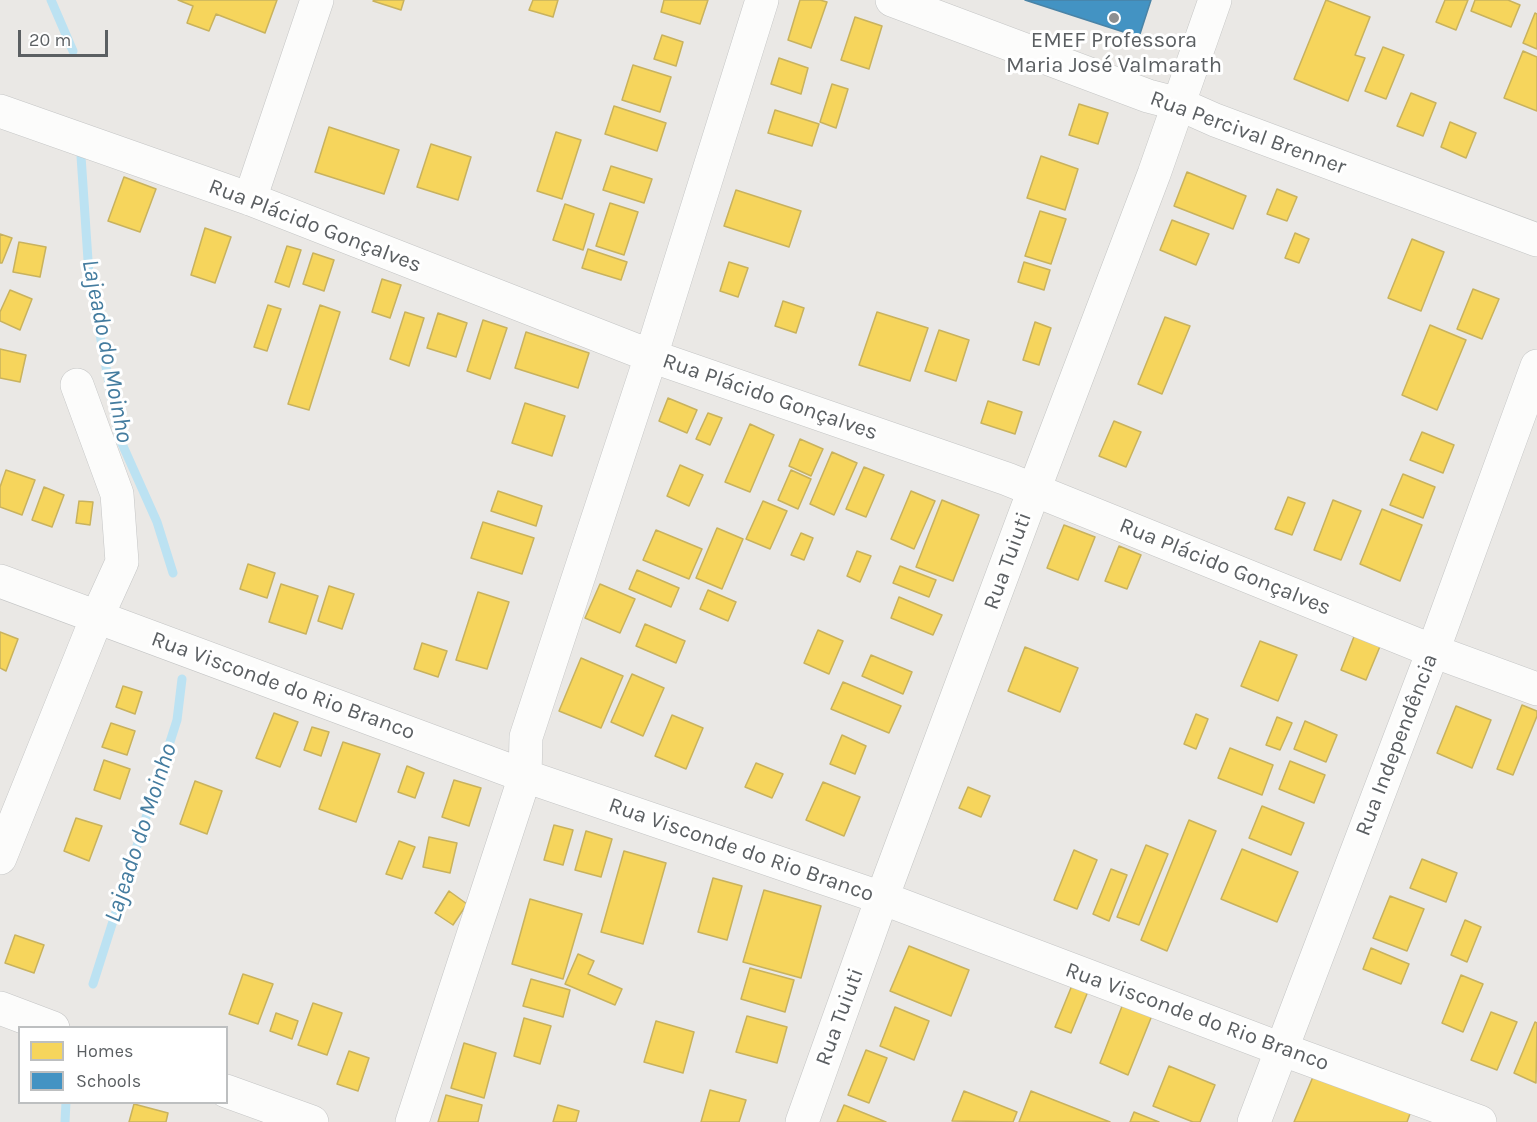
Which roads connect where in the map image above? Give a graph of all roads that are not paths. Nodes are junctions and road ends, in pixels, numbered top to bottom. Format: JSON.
{"nodes":[{"id":1,"x":317,"y":0,"type":"edge"},
{"id":2,"x":762,"y":0,"type":"edge"},
{"id":3,"x":892,"y":0,"type":"edge"},
{"id":4,"x":1215,"y":0,"type":"edge"},
{"id":5,"x":1179,"y":104,"type":"junction"},
{"id":6,"x":0,"y":111,"type":"edge"},
{"id":7,"x":250,"y":199,"type":"junction"},
{"id":8,"x":1537,"y":240,"type":"edge"},
{"id":9,"x":651,"y":356,"type":"junction"},
{"id":10,"x":1537,"y":366,"type":"edge"},
{"id":11,"x":77,"y":385,"type":"dead end"},
{"id":12,"x":1034,"y":490,"type":"junction"},
{"id":13,"x":0,"y":581,"type":"edge"},
{"id":14,"x":97,"y":617,"type":"junction"},
{"id":15,"x":1432,"y":651,"type":"junction"},
{"id":16,"x":1537,"y":689,"type":"edge"},
{"id":17,"x":525,"y":776,"type":"junction"},
{"id":18,"x":0,"y":858,"type":"edge"},
{"id":19,"x":882,"y":898,"type":"junction"},
{"id":20,"x":0,"y":1008,"type":"edge"},
{"id":21,"x":48,"y":1026,"type":"edge"},
{"id":22,"x":1281,"y":1049,"type":"junction"},
{"id":23,"x":228,"y":1092,"type":"edge"},
{"id":24,"x":312,"y":1122,"type":"edge"},
{"id":25,"x":412,"y":1122,"type":"edge"},
{"id":26,"x":802,"y":1122,"type":"edge"},
{"id":27,"x":1254,"y":1122,"type":"edge"},
{"id":28,"x":1480,"y":1122,"type":"edge"}],
"edges":[{"from":1,"to":7,"type":"street"},
{"from":2,"to":9,"type":"street"},
{"from":3,"to":5,"type":"street","name":"Rua Percival Brenner"},
{"from":4,"to":5,"type":"street","name":"Rua Tuiuti"},
{"from":5,"to":8,"type":"street","name":"Rua Percival Brenner"},
{"from":5,"to":12,"type":"street","name":"Rua Tuiuti"},
{"from":6,"to":7,"type":"street","name":"Rua Plácido Gonçalves"},
{"from":7,"to":9,"type":"street","name":"Rua Plácido Gonçalves"},
{"from":9,"to":12,"type":"street","name":"Rua Plácido Gonçalves"},
{"from":9,"to":17,"type":"street"},
{"from":10,"to":15,"type":"street","name":"Rua Independência"},
{"from":11,"to":14,"type":"street"},
{"from":12,"to":15,"type":"street","name":"Rua Plácido Gonçalves"},
{"from":12,"to":19,"type":"street","name":"Rua Tuiuti"},
{"from":13,"to":14,"type":"street","name":"Rua Visconde do Rio Branco"},
{"from":14,"to":17,"type":"street","name":"Rua Visconde do Rio Branco"},
{"from":14,"to":18,"type":"street"},
{"from":15,"to":16,"type":"street","name":"Rua Plácido Gonçalves"},
{"from":15,"to":22,"type":"street","name":"Rua Independência"},
{"from":17,"to":19,"type":"street","name":"Rua Visconde do Rio Branco"},
{"from":17,"to":25,"type":"street"},
{"from":19,"to":22,"type":"street","name":"Rua Visconde do Rio Branco"},
{"from":19,"to":26,"type":"street","name":"Rua Tuiuti"},
{"from":20,"to":21,"type":"street"},
{"from":22,"to":27,"type":"street","name":"Rua Independência"},
{"from":22,"to":28,"type":"street","name":"Rua Visconde do Rio Branco"},
{"from":23,"to":24,"type":"street"}]}
